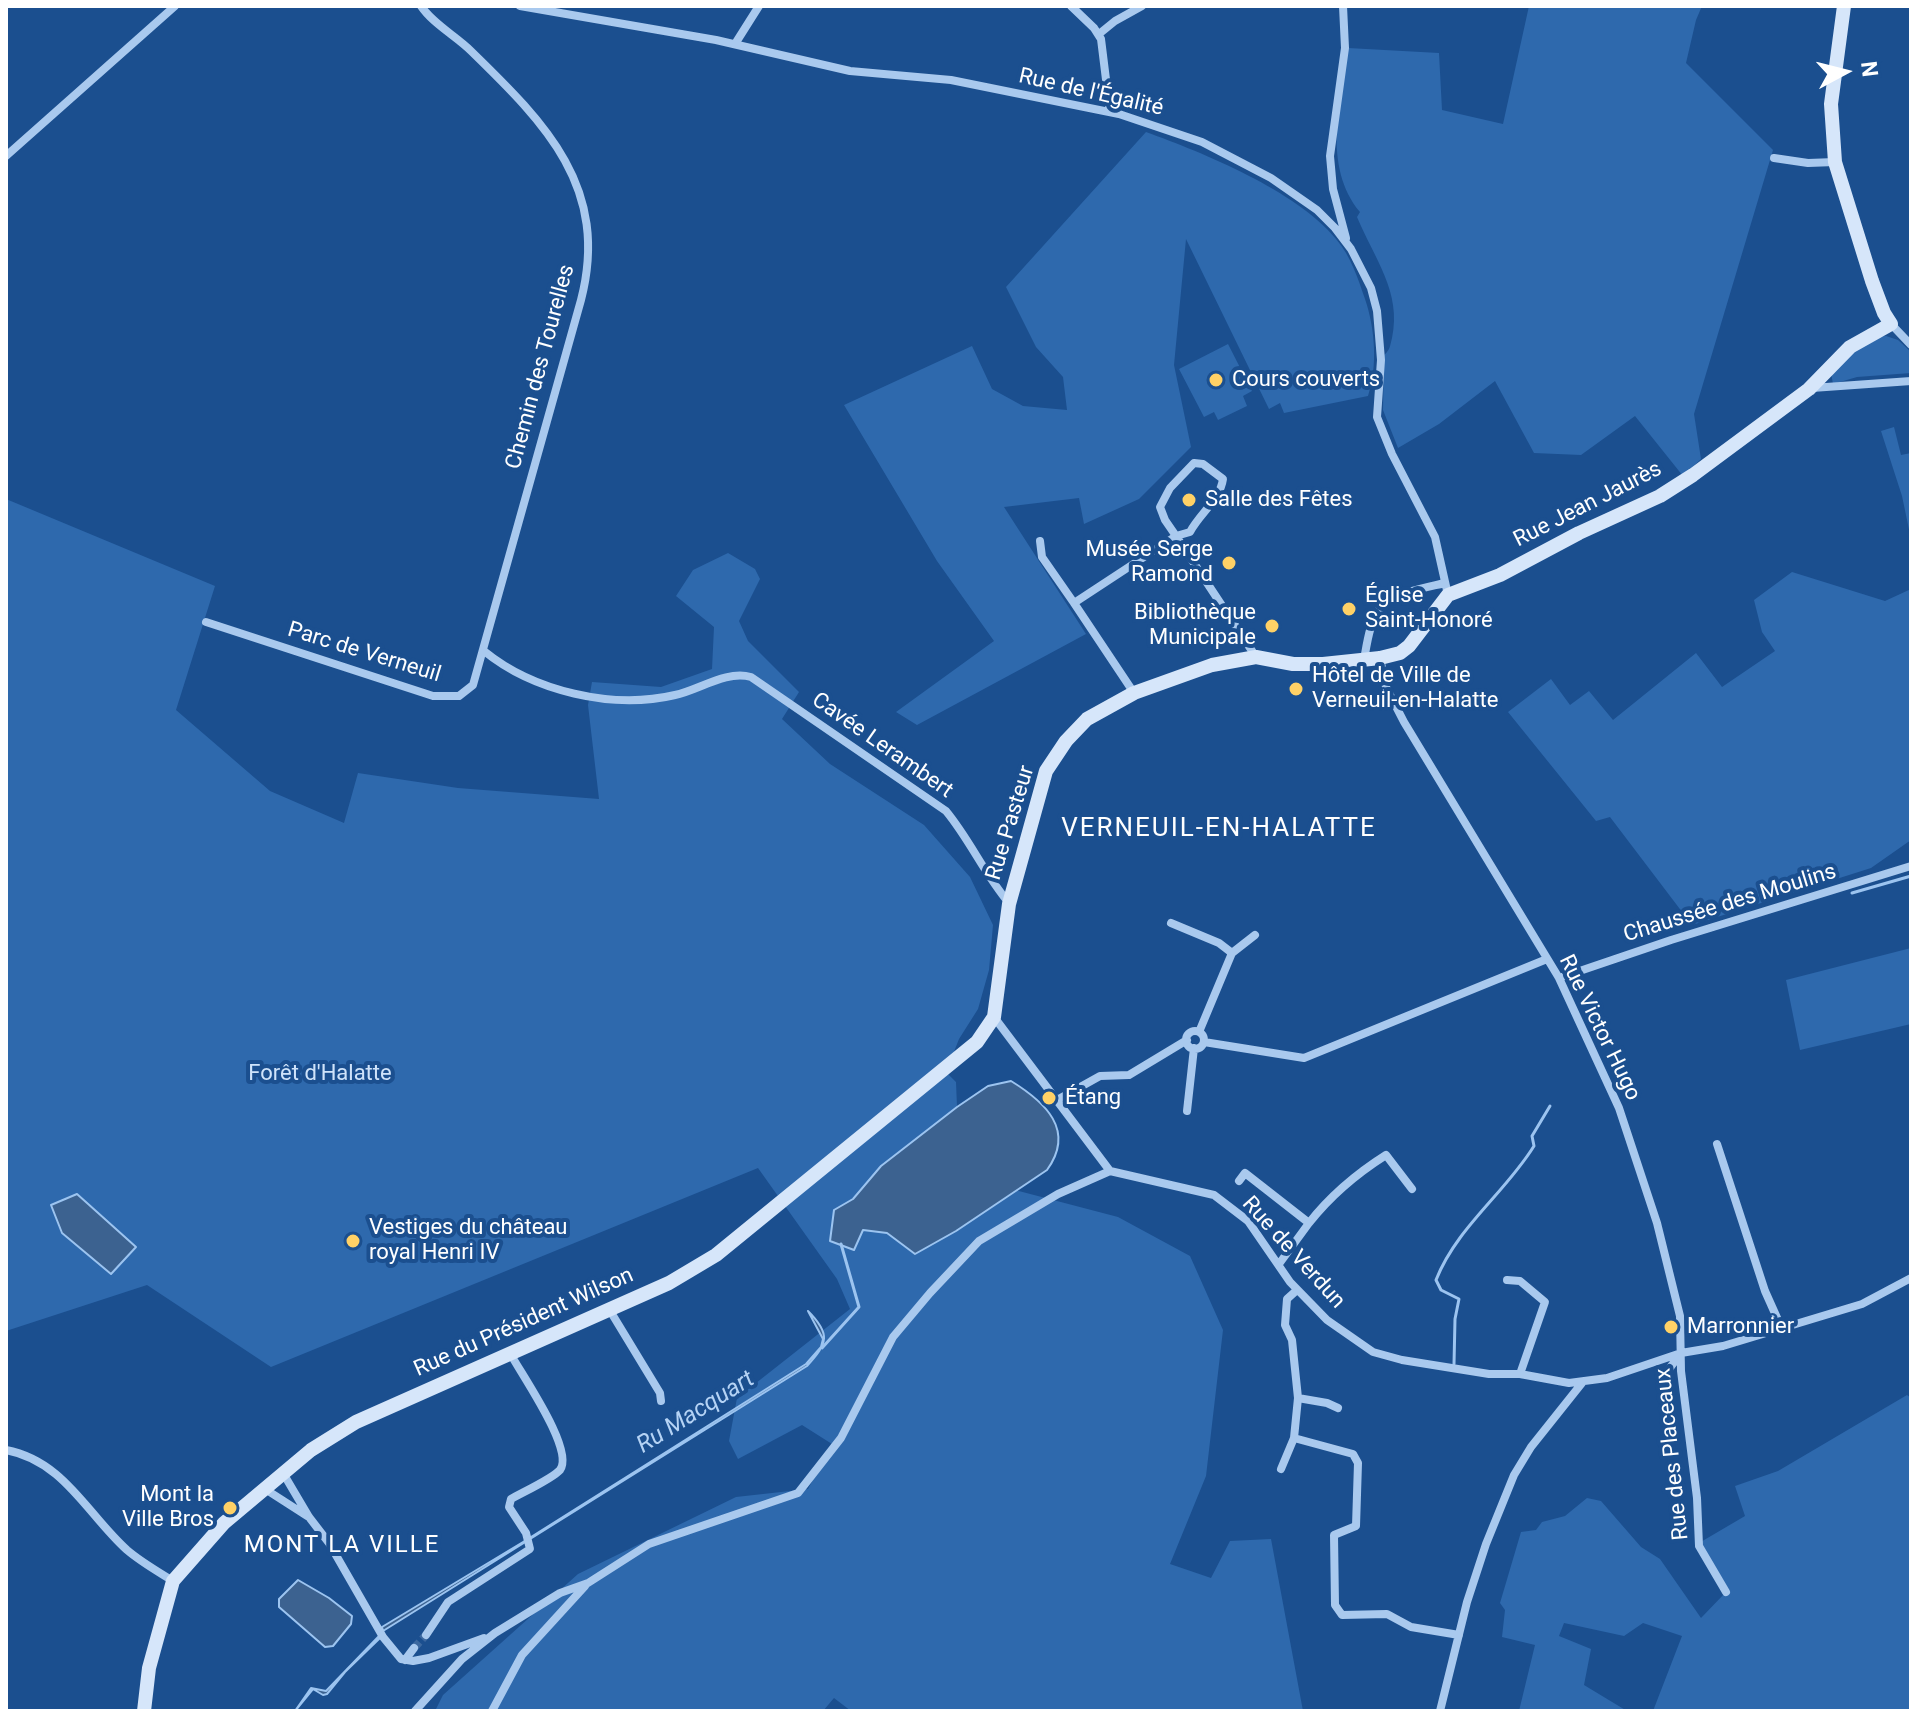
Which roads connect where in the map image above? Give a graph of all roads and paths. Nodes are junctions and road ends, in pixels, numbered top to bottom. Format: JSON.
{"nodes":[{"id":1,"x":175,"y":6,"type":"edge"},
{"id":2,"x":421,"y":6,"type":"edge"},
{"id":3,"x":520,"y":6,"type":"edge"},
{"id":4,"x":759,"y":6,"type":"edge"},
{"id":5,"x":1071,"y":6,"type":"edge"},
{"id":6,"x":1142,"y":6,"type":"edge"},
{"id":7,"x":1343,"y":6,"type":"edge"},
{"id":8,"x":1844,"y":6,"type":"edge"},
{"id":9,"x":1126,"y":10,"type":"edge"},
{"id":10,"x":1099,"y":34,"type":"junction"},
{"id":11,"x":735,"y":44,"type":"junction"},
{"id":12,"x":1110,"y":112,"type":"junction"},
{"id":13,"x":6,"y":156,"type":"edge"},
{"id":14,"x":1774,"y":158,"type":"dead end"},
{"id":15,"x":1835,"y":162,"type":"junction"},
{"id":16,"x":1346,"y":242,"type":"junction"},
{"id":17,"x":1891,"y":324,"type":"junction"},
{"id":18,"x":1911,"y":345,"type":"edge"},
{"id":19,"x":1911,"y":381,"type":"edge"},
{"id":20,"x":1809,"y":389,"type":"junction"},
{"id":21,"x":1176,"y":536,"type":"junction"},
{"id":22,"x":1040,"y":541,"type":"dead end"},
{"id":23,"x":1446,"y":589,"type":"junction"},
{"id":24,"x":1074,"y":603,"type":"junction"},
{"id":25,"x":206,"y":622,"type":"dead end"},
{"id":26,"x":484,"y":651,"type":"junction"},
{"id":27,"x":1256,"y":657,"type":"junction"},
{"id":28,"x":1380,"y":658,"type":"junction"},
{"id":29,"x":1364,"y":660,"type":"junction"},
{"id":30,"x":1134,"y":693,"type":"junction"},
{"id":31,"x":1911,"y":866,"type":"edge"},
{"id":32,"x":1009,"y":904,"type":"junction"},
{"id":33,"x":1171,"y":923,"type":"dead end"},
{"id":34,"x":1255,"y":935,"type":"dead end"},
{"id":35,"x":1232,"y":953,"type":"junction"},
{"id":36,"x":1547,"y":959,"type":"junction"},
{"id":37,"x":1559,"y":978,"type":"junction"},
{"id":38,"x":994,"y":1017,"type":"junction"},
{"id":39,"x":1199,"y":1032,"type":"junction"},
{"id":40,"x":1187,"y":1040,"type":"junction"},
{"id":41,"x":1204,"y":1042,"type":"junction"},
{"id":42,"x":1194,"y":1048,"type":"junction"},
{"id":43,"x":1057,"y":1100,"type":"junction"},
{"id":44,"x":1187,"y":1111,"type":"dead end"},
{"id":45,"x":1717,"y":1144,"type":"dead end"},
{"id":46,"x":1110,"y":1171,"type":"junction"},
{"id":47,"x":1239,"y":1181,"type":"dead end"},
{"id":48,"x":1412,"y":1189,"type":"dead end"},
{"id":49,"x":1309,"y":1223,"type":"junction"},
{"id":50,"x":1279,"y":1264,"type":"junction"},
{"id":51,"x":1911,"y":1278,"type":"edge"},
{"id":52,"x":1507,"y":1280,"type":"dead end"},
{"id":53,"x":1297,"y":1290,"type":"junction"},
{"id":54,"x":609,"y":1309,"type":"junction"},
{"id":55,"x":1782,"y":1329,"type":"junction"},
{"id":56,"x":510,"y":1353,"type":"junction"},
{"id":57,"x":1681,"y":1353,"type":"junction"},
{"id":58,"x":1520,"y":1374,"type":"junction"},
{"id":59,"x":1660,"y":1381,"type":"dead end"},
{"id":60,"x":1582,"y":1383,"type":"junction"},
{"id":61,"x":1298,"y":1398,"type":"junction"},
{"id":62,"x":661,"y":1401,"type":"dead end"},
{"id":63,"x":1338,"y":1408,"type":"dead end"},
{"id":64,"x":1294,"y":1438,"type":"junction"},
{"id":65,"x":6,"y":1450,"type":"edge"},
{"id":66,"x":1281,"y":1469,"type":"dead end"},
{"id":67,"x":283,"y":1473,"type":"junction"},
{"id":68,"x":264,"y":1488,"type":"junction"},
{"id":69,"x":309,"y":1517,"type":"junction"},
{"id":70,"x":173,"y":1581,"type":"junction"},
{"id":71,"x":588,"y":1583,"type":"junction"},
{"id":72,"x":1726,"y":1592,"type":"dead end"},
{"id":73,"x":495,"y":1633,"type":"junction"},
{"id":74,"x":426,"y":1635,"type":"tunnel mouth"},
{"id":75,"x":1459,"y":1635,"type":"junction"},
{"id":76,"x":414,"y":1648,"type":"tunnel mouth"},
{"id":77,"x":405,"y":1660,"type":"junction"},
{"id":78,"x":144,"y":1711,"type":"edge"},
{"id":79,"x":415,"y":1711,"type":"edge"},
{"id":80,"x":492,"y":1711,"type":"edge"},
{"id":81,"x":1440,"y":1711,"type":"edge"}],
"edges":[{"from":1,"to":13,"type":"street"},
{"from":2,"to":26,"type":"street","name":"Chemin des Tourelles"},
{"from":3,"to":11,"type":"street","name":"Rue de l'Égalité"},
{"from":4,"to":11,"type":"street"},
{"from":5,"to":10,"type":"street"},
{"from":6,"to":9,"type":"street"},
{"from":7,"to":16,"type":"street"},
{"from":8,"to":15,"type":"street"},
{"from":9,"to":10,"type":"street"},
{"from":10,"to":12,"type":"street"},
{"from":11,"to":12,"type":"street","name":"Rue de l'Égalité"},
{"from":12,"to":16,"type":"street","name":"Rue de l'Égalité"},
{"from":14,"to":15,"type":"street"},
{"from":15,"to":17,"type":"street"},
{"from":16,"to":23,"type":"street","name":"Rue de l'Égalité"},
{"from":17,"to":18,"type":"street"},
{"from":17,"to":20,"type":"street","name":"Rue Jean Jaurès"},
{"from":19,"to":20,"type":"street"},
{"from":20,"to":23,"type":"street","name":"Rue Jean Jaurès"},
{"from":21,"to":21,"type":"street"},
{"from":21,"to":24,"type":"street"},
{"from":21,"to":27,"type":"street"},
{"from":22,"to":24,"type":"street"},
{"from":23,"to":28,"type":"street"},
{"from":23,"to":29,"type":"street"},
{"from":24,"to":30,"type":"street"},
{"from":25,"to":26,"type":"street","name":"Parc de Verneuil"},
{"from":26,"to":32,"type":"street","name":"Cavée Lerambert"},
{"from":27,"to":29,"type":"street","name":"Rue Pasteur"},
{"from":27,"to":30,"type":"street","name":"Rue Pasteur"},
{"from":28,"to":29,"type":"street","name":"Rue Pasteur"},
{"from":28,"to":36,"type":"street","name":"Rue Victor Hugo"},
{"from":30,"to":32,"type":"street","name":"Rue Pasteur"},
{"from":31,"to":37,"type":"street","name":"Chaussée des Moulins"},
{"from":32,"to":38,"type":"street","name":"Rue Pasteur"},
{"from":33,"to":35,"type":"street"},
{"from":34,"to":35,"type":"street"},
{"from":35,"to":39,"type":"street"},
{"from":36,"to":37,"type":"street","name":"Rue Victor Hugo"},
{"from":36,"to":41,"type":"street"},
{"from":37,"to":57,"type":"street","name":"Rue Victor Hugo"},
{"from":38,"to":43,"type":"street"},
{"from":38,"to":54,"type":"street","name":"Rue du Président Wilson"},
{"from":39,"to":40,"type":"street"},
{"from":39,"to":41,"type":"street"},
{"from":40,"to":42,"type":"street"},
{"from":40,"to":43,"type":"street"},
{"from":41,"to":42,"type":"street"},
{"from":42,"to":44,"type":"street"},
{"from":43,"to":46,"type":"street"},
{"from":45,"to":55,"type":"street"},
{"from":46,"to":50,"type":"street","name":"Rue de Verdun"},
{"from":46,"to":71,"type":"street"},
{"from":47,"to":49,"type":"street"},
{"from":48,"to":49,"type":"street"},
{"from":49,"to":50,"type":"street"},
{"from":50,"to":53,"type":"street","name":"Rue de Verdun"},
{"from":51,"to":55,"type":"street","name":"Rue de Verdun"},
{"from":52,"to":58,"type":"street"},
{"from":53,"to":58,"type":"street","name":"Rue de Verdun"},
{"from":53,"to":61,"type":"street"},
{"from":54,"to":56,"type":"street","name":"Rue du Président Wilson"},
{"from":54,"to":62,"type":"street"},
{"from":55,"to":57,"type":"street","name":"Rue de Verdun"},
{"from":56,"to":67,"type":"street","name":"Rue du Président Wilson"},
{"from":56,"to":74,"type":"street"},
{"from":57,"to":59,"type":"street"},
{"from":57,"to":60,"type":"street","name":"Rue de Verdun"},
{"from":57,"to":72,"type":"street","name":"Rue des Placeaux"},
{"from":58,"to":60,"type":"street","name":"Rue de Verdun"},
{"from":60,"to":75,"type":"street"},
{"from":61,"to":63,"type":"street"},
{"from":61,"to":64,"type":"street"},
{"from":64,"to":66,"type":"street"},
{"from":64,"to":75,"type":"street"},
{"from":65,"to":70,"type":"street"},
{"from":67,"to":68,"type":"street","name":"Rue du Président Wilson"},
{"from":67,"to":69,"type":"street"},
{"from":68,"to":69,"type":"street"},
{"from":68,"to":70,"type":"street","name":"Rue du Président Wilson"},
{"from":69,"to":77,"type":"street"},
{"from":70,"to":78,"type":"street","name":"Rue du Président Wilson"},
{"from":71,"to":73,"type":"street"},
{"from":71,"to":80,"type":"street"},
{"from":73,"to":77,"type":"street"},
{"from":73,"to":79,"type":"street"},
{"from":75,"to":81,"type":"street"},
{"from":76,"to":77,"type":"street"}]}
